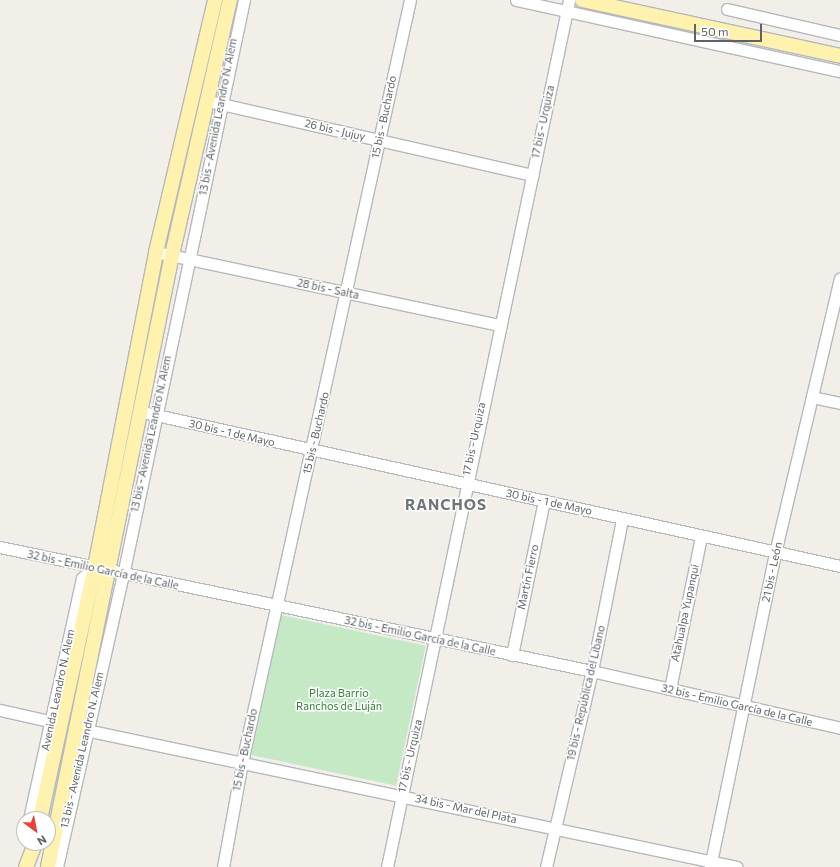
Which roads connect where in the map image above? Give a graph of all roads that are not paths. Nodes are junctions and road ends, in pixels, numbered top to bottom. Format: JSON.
{"nodes":[{"id":1,"x":214,"y":0,"type":"edge"},
{"id":2,"x":230,"y":0,"type":"edge"},
{"id":3,"x":244,"y":0,"type":"edge"},
{"id":4,"x":410,"y":0,"type":"edge"},
{"id":5,"x":516,"y":0,"type":"edge"},
{"id":6,"x":569,"y":0,"type":"edge"},
{"id":7,"x":582,"y":0,"type":"edge"},
{"id":8,"x":727,"y":9,"type":"dead end"},
{"id":9,"x":566,"y":12,"type":"junction"},
{"id":10,"x":840,"y":35,"type":"edge"},
{"id":11,"x":840,"y":56,"type":"edge"},
{"id":12,"x":840,"y":71,"type":"edge"},
{"id":13,"x":214,"y":102,"type":"junction"},
{"id":14,"x":379,"y":140,"type":"junction"},
{"id":15,"x":533,"y":175,"type":"junction"},
{"id":16,"x":156,"y":252,"type":"junction"},
{"id":17,"x":172,"y":255,"type":"junction"},
{"id":18,"x":188,"y":258,"type":"junction"},
{"id":19,"x":840,"y":279,"type":"edge"},
{"id":20,"x":346,"y":293,"type":"junction"},
{"id":21,"x":500,"y":325,"type":"junction"},
{"id":22,"x":812,"y":397,"type":"junction"},
{"id":23,"x":840,"y":403,"type":"edge"},
{"id":24,"x":147,"y":413,"type":"junction"},
{"id":25,"x":312,"y":451,"type":"junction"},
{"id":26,"x":464,"y":485,"type":"junction"},
{"id":27,"x":544,"y":500,"type":"junction"},
{"id":28,"x":622,"y":519,"type":"junction"},
{"id":29,"x":701,"y":536,"type":"junction"},
{"id":30,"x":0,"y":547,"type":"edge"},
{"id":31,"x":775,"y":553,"type":"junction"},
{"id":32,"x":840,"y":566,"type":"edge"},
{"id":33,"x":95,"y":567,"type":"junction"},
{"id":34,"x":116,"y":574,"type":"junction"},
{"id":35,"x":277,"y":605,"type":"junction"},
{"id":36,"x":437,"y":640,"type":"junction"},
{"id":37,"x":512,"y":655,"type":"junction"},
{"id":38,"x":592,"y":671,"type":"junction"},
{"id":39,"x":670,"y":689,"type":"junction"},
{"id":40,"x":743,"y":708,"type":"junction"},
{"id":41,"x":0,"y":710,"type":"edge"},
{"id":42,"x":57,"y":723,"type":"junction"},
{"id":43,"x":840,"y":728,"type":"edge"},
{"id":44,"x":82,"y":729,"type":"junction"},
{"id":45,"x":242,"y":762,"type":"junction"},
{"id":46,"x":400,"y":795,"type":"junction"},
{"id":47,"x":31,"y":811,"type":"edge"},
{"id":48,"x":41,"y":811,"type":"edge"},
{"id":49,"x":554,"y":829,"type":"junction"},
{"id":50,"x":32,"y":851,"type":"edge"},
{"id":51,"x":710,"y":864,"type":"edge"},
{"id":52,"x":26,"y":867,"type":"edge"},
{"id":53,"x":48,"y":867,"type":"edge"},
{"id":54,"x":57,"y":867,"type":"edge"},
{"id":55,"x":223,"y":867,"type":"edge"},
{"id":56,"x":387,"y":867,"type":"edge"},
{"id":57,"x":546,"y":867,"type":"edge"},
{"id":58,"x":737,"y":867,"type":"edge"}],
"edges":[{"from":1,"to":16,"type":"main road"},
{"from":2,"to":13,"type":"main road","name":"13 bis - Avenida Leandro N. Alem"},
{"from":3,"to":13,"type":"street","name":"13 bis - Avenida Leandro N. Alem"},
{"from":4,"to":14,"type":"street","name":"15 bis - Buchardo"},
{"from":5,"to":9,"type":"street"},
{"from":6,"to":9,"type":"street","name":"17 bis - Urquiza"},
{"from":7,"to":11,"type":"main road"},
{"from":8,"to":10,"type":"street"},
{"from":9,"to":12,"type":"street"},
{"from":9,"to":15,"type":"street","name":"17 bis - Urquiza"},
{"from":13,"to":14,"type":"street","name":"26 bis - Jujuy"},
{"from":13,"to":17,"type":"main road","name":"13 bis - Avenida Leandro N. Alem"},
{"from":13,"to":18,"type":"street","name":"13 bis - Avenida Leandro N. Alem"},
{"from":14,"to":15,"type":"street","name":"26 bis - Jujuy"},
{"from":14,"to":20,"type":"street","name":"15 bis - Buchardo"},
{"from":15,"to":21,"type":"street","name":"17 bis - Urquiza"},
{"from":16,"to":17,"type":"street","name":"28 bis - Salta"},
{"from":16,"to":33,"type":"main road"},
{"from":17,"to":18,"type":"street","name":"28 bis - Salta"},
{"from":17,"to":24,"type":"main road","name":"13 bis - Avenida Leandro N. Alem"},
{"from":18,"to":20,"type":"street","name":"28 bis - Salta"},
{"from":18,"to":24,"type":"street","name":"13 bis - Avenida Leandro N. Alem"},
{"from":19,"to":22,"type":"street","name":"21 bis - León"},
{"from":20,"to":21,"type":"street","name":"28 bis - Salta"},
{"from":20,"to":25,"type":"street","name":"15 bis - Buchardo"},
{"from":21,"to":26,"type":"street","name":"17 bis - Urquiza"},
{"from":22,"to":23,"type":"street"},
{"from":22,"to":31,"type":"street","name":"21 bis - León"},
{"from":24,"to":25,"type":"street","name":"30 bis - 1 de Mayo"},
{"from":24,"to":34,"type":"main road","name":"13 bis - Avenida Leandro N. Alem"},
{"from":25,"to":26,"type":"street","name":"30 bis - 1 de Mayo"},
{"from":25,"to":35,"type":"street","name":"15 bis - Buchardo"},
{"from":26,"to":27,"type":"street","name":"30 bis - 1 de Mayo"},
{"from":26,"to":36,"type":"street","name":"17 bis - Urquiza"},
{"from":27,"to":28,"type":"street","name":"30 bis - 1 de Mayo"},
{"from":27,"to":37,"type":"street","name":"Martín Fierro"},
{"from":28,"to":29,"type":"street","name":"30 bis - 1 de Mayo"},
{"from":28,"to":38,"type":"street","name":"19 bis - República del Líbano"},
{"from":29,"to":31,"type":"street","name":"30 bis - 1 de Mayo"},
{"from":29,"to":39,"type":"street","name":"Atahualpa Yupanqui"},
{"from":30,"to":33,"type":"street","name":"32 bis - Emilio García de la Calle"},
{"from":31,"to":32,"type":"street","name":"30 bis - 1 de Mayo"},
{"from":31,"to":40,"type":"street","name":"21 bis - León"},
{"from":33,"to":34,"type":"street","name":"32 bis - Emilio García de la Calle"},
{"from":33,"to":42,"type":"main road"},
{"from":34,"to":35,"type":"street","name":"32 bis - Emilio García de la Calle"},
{"from":34,"to":44,"type":"main road","name":"13 bis - Avenida Leandro N. Alem"},
{"from":35,"to":36,"type":"street","name":"32 bis - Emilio García de la Calle"},
{"from":35,"to":45,"type":"street","name":"15 bis - Buchardo"},
{"from":36,"to":37,"type":"street","name":"32 bis - Emilio García de la Calle"},
{"from":36,"to":46,"type":"street","name":"17 bis - Urquiza"},
{"from":37,"to":38,"type":"street","name":"32 bis - Emilio García de la Calle"},
{"from":38,"to":39,"type":"street","name":"32 bis - Emilio García de la Calle"},
{"from":38,"to":49,"type":"street","name":"19 bis - República del Líbano"},
{"from":39,"to":40,"type":"street","name":"32 bis - Emilio García de la Calle"},
{"from":40,"to":43,"type":"street","name":"32 bis - Emilio García de la Calle"},
{"from":40,"to":51,"type":"street","name":"21 bis - León"},
{"from":41,"to":42,"type":"street"},
{"from":42,"to":47,"type":"street","name":"Avenida Leandro N. Alem"},
{"from":42,"to":48,"type":"main road"},
{"from":44,"to":45,"type":"street","name":"34 bis - Mar del Plata"},
{"from":44,"to":53,"type":"main road","name":"13 bis - Avenida Leandro N. Alem"},
{"from":44,"to":54,"type":"street","name":"13 bis - Avenida Leandro N. Alem"},
{"from":45,"to":46,"type":"street","name":"34 bis - Mar del Plata"},
{"from":45,"to":55,"type":"street","name":"15 bis - Buchardo"},
{"from":46,"to":49,"type":"street","name":"34 bis - Mar del Plata"},
{"from":46,"to":56,"type":"street","name":"17 bis - Urquiza"},
{"from":49,"to":51,"type":"street","name":"34 bis - Mar del Plata"},
{"from":49,"to":57,"type":"street","name":"19 bis - República del Líbano"},
{"from":50,"to":52,"type":"main road"},
{"from":51,"to":58,"type":"street","name":"34 bis - Mar del Plata"}]}
